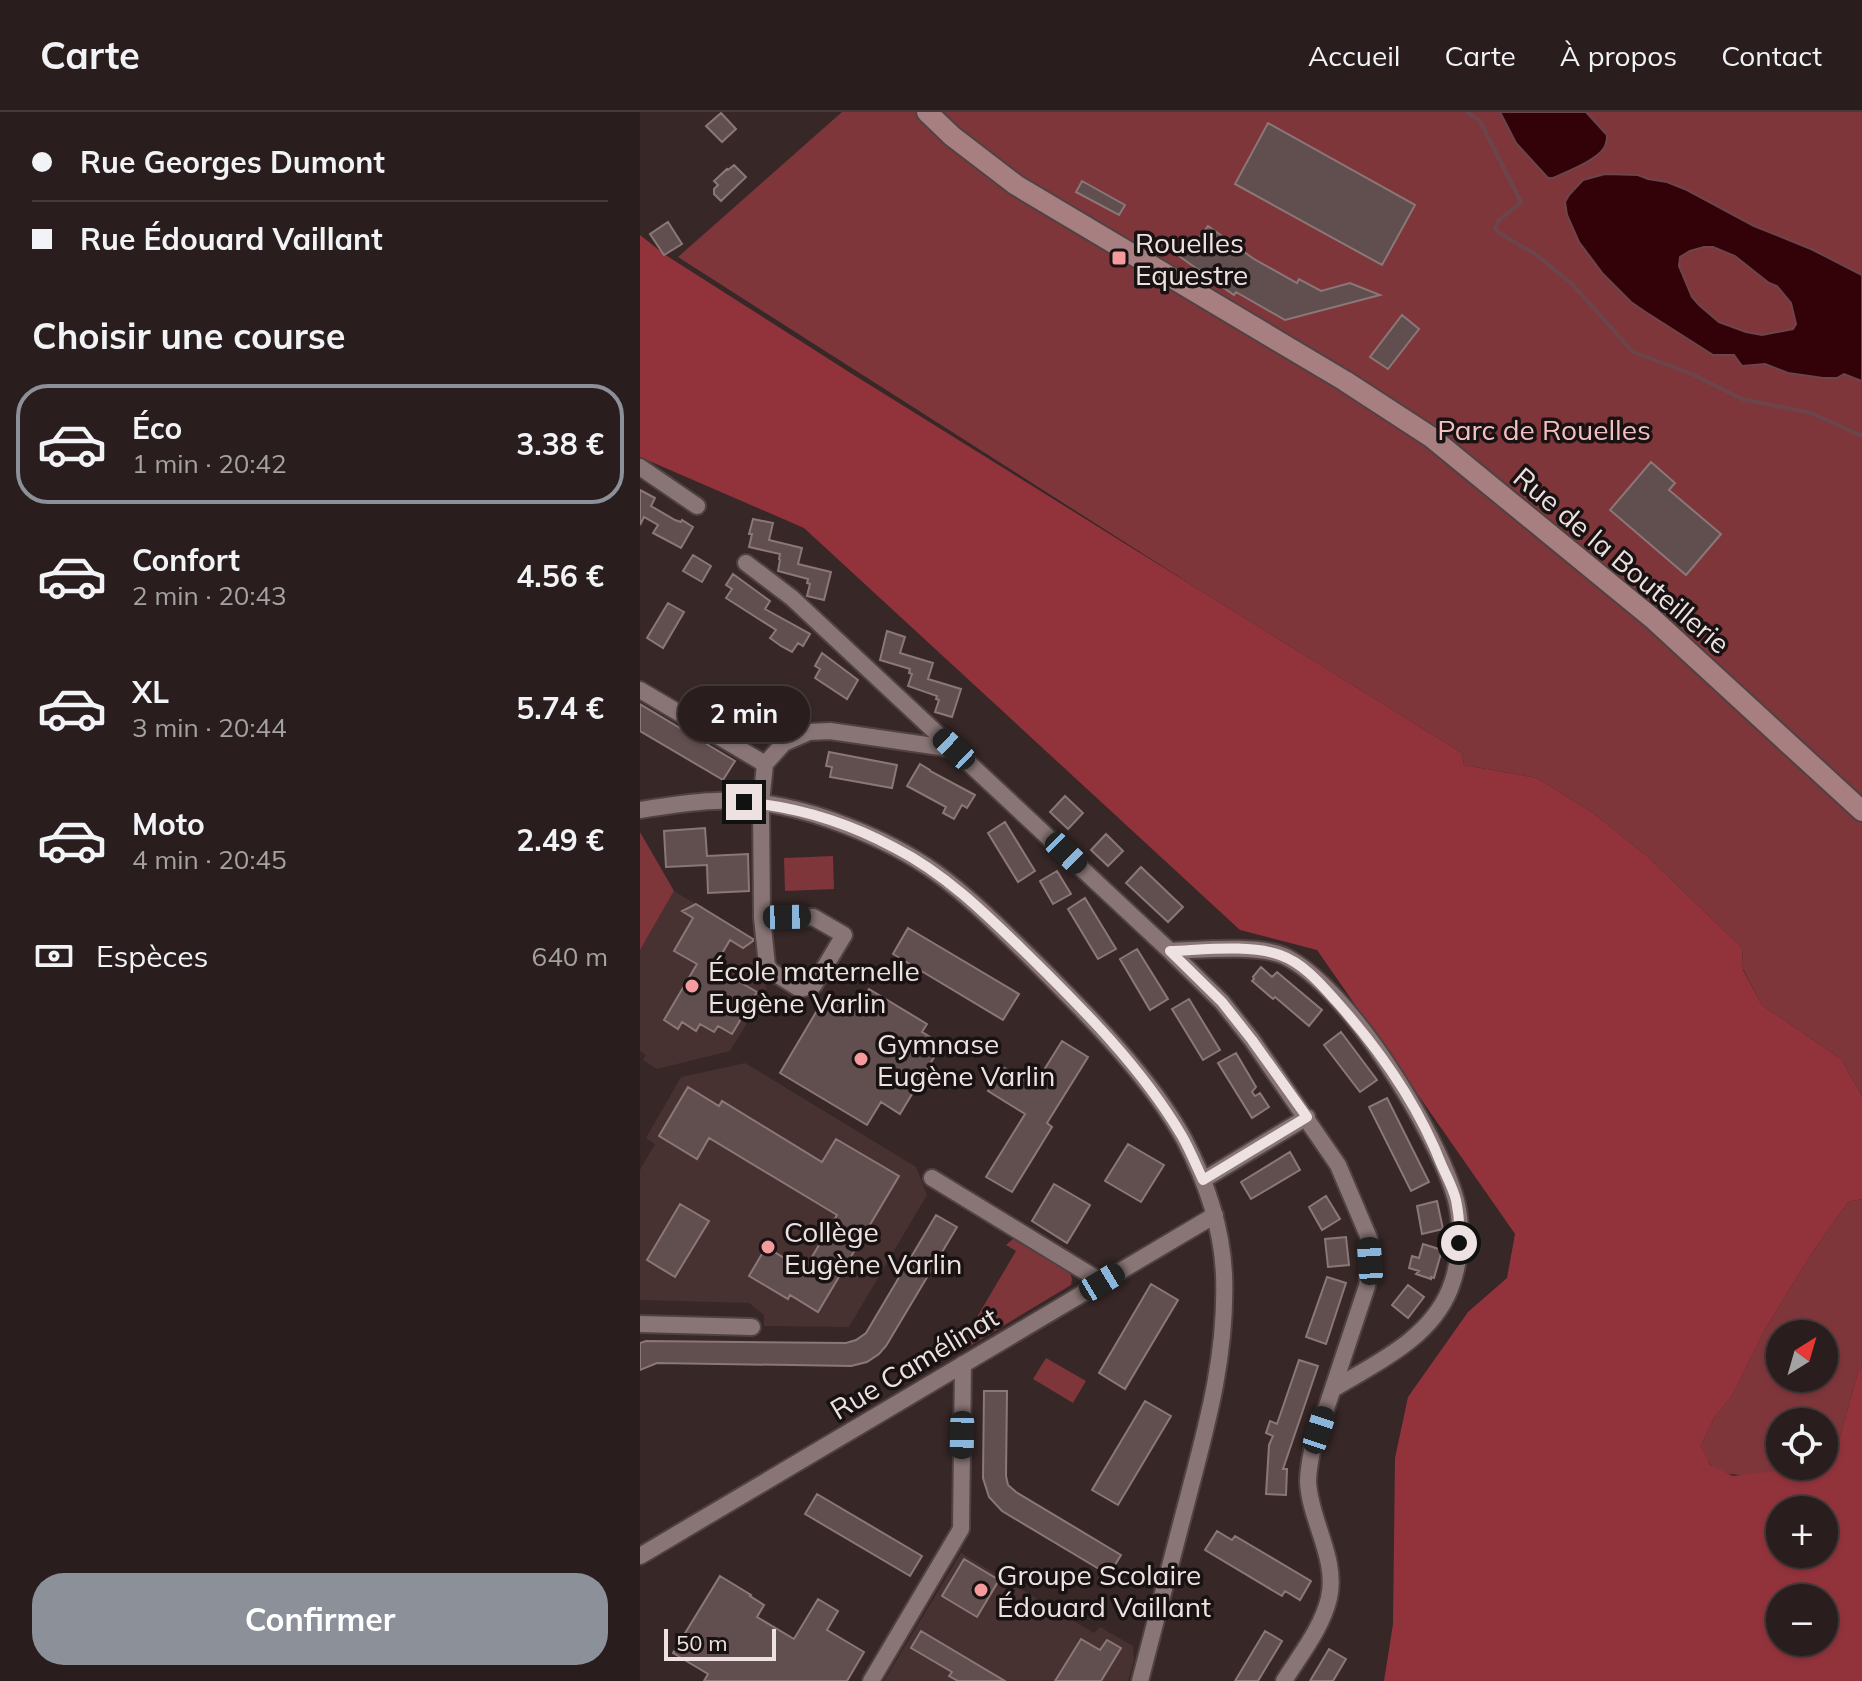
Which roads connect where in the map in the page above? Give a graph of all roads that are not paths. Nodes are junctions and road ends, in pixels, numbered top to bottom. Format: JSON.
{"nodes":[{"id":1,"x":927,"y":112,"type":"edge"},
{"id":2,"x":640,"y":467,"type":"edge"},
{"id":3,"x":697,"y":506,"type":"dead end"},
{"id":4,"x":746,"y":563,"type":"dead end"},
{"id":5,"x":640,"y":690,"type":"edge"},
{"id":6,"x":954,"y":749,"type":"junction"},
{"id":7,"x":765,"y":764,"type":"junction"},
{"id":8,"x":761,"y":803,"type":"junction"},
{"id":9,"x":640,"y":810,"type":"edge"},
{"id":10,"x":1862,"y":811,"type":"edge"},
{"id":11,"x":762,"y":918,"type":"junction"},
{"id":12,"x":1170,"y":951,"type":"junction"},
{"id":13,"x":1307,"y":1117,"type":"junction"},
{"id":14,"x":932,"y":1178,"type":"dead end"},
{"id":15,"x":1203,"y":1180,"type":"junction"},
{"id":16,"x":1215,"y":1215,"type":"junction"},
{"id":17,"x":1102,"y":1282,"type":"junction"},
{"id":18,"x":640,"y":1324,"type":"edge"},
{"id":19,"x":752,"y":1327,"type":"dead end"},
{"id":20,"x":963,"y":1364,"type":"junction"},
{"id":21,"x":1333,"y":1389,"type":"junction"},
{"id":22,"x":640,"y":1556,"type":"edge"},
{"id":23,"x":871,"y":1681,"type":"edge"},
{"id":24,"x":1140,"y":1681,"type":"edge"},
{"id":25,"x":1284,"y":1681,"type":"edge"}],
"edges":[{"from":1,"to":10,"type":"street","name":"Rue de la Bouteillerie"},
{"from":2,"to":3,"type":"street"},
{"from":4,"to":6,"type":"street"},
{"from":5,"to":7,"type":"street"},
{"from":6,"to":7,"type":"street"},
{"from":6,"to":12,"type":"street"},
{"from":7,"to":8,"type":"street"},
{"from":8,"to":9,"type":"street"},
{"from":8,"to":11,"type":"street"},
{"from":8,"to":15,"type":"street"},
{"from":11,"to":11,"type":"street"},
{"from":12,"to":13,"type":"street"},
{"from":12,"to":21,"type":"street"},
{"from":13,"to":15,"type":"street"},
{"from":13,"to":21,"type":"street"},
{"from":14,"to":17,"type":"street"},
{"from":15,"to":16,"type":"street"},
{"from":16,"to":17,"type":"street","name":"Rue Camélinat"},
{"from":16,"to":24,"type":"street"},
{"from":17,"to":20,"type":"street","name":"Rue Camélinat"},
{"from":18,"to":19,"type":"street"},
{"from":20,"to":22,"type":"street","name":"Rue Camélinat"},
{"from":20,"to":23,"type":"street"},
{"from":21,"to":25,"type":"street"}]}
